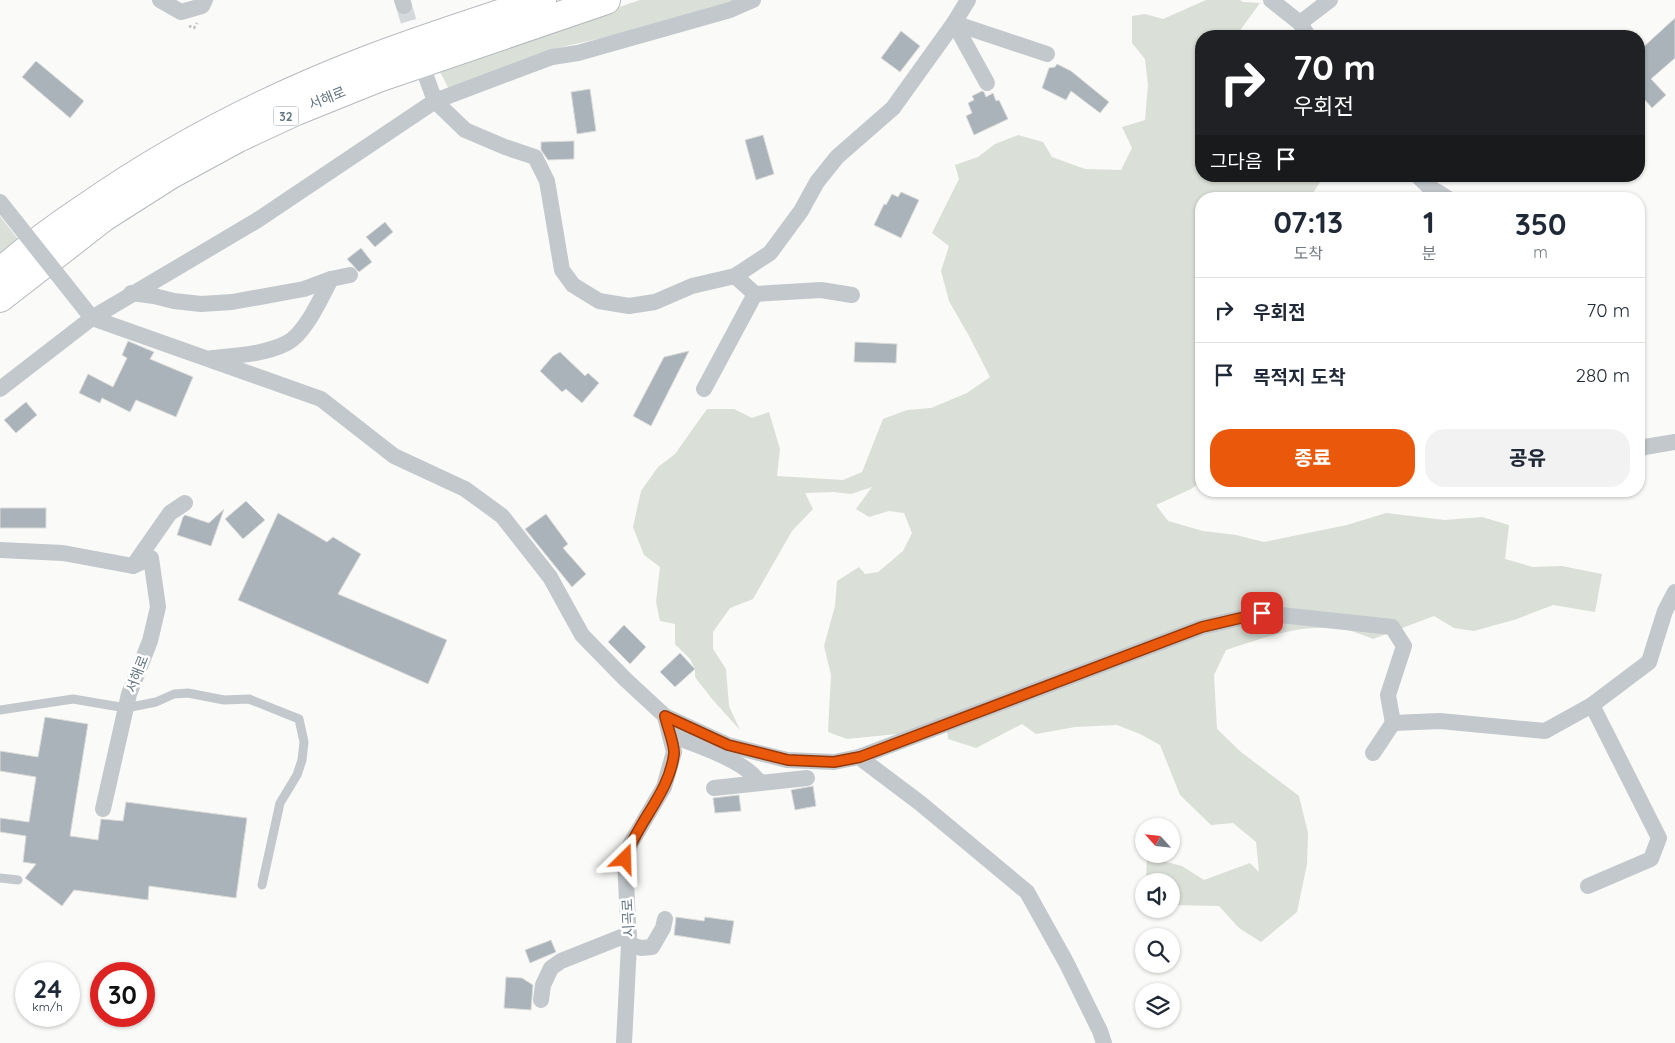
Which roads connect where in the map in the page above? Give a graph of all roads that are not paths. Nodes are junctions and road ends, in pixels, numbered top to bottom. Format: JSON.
{"nodes":[{"id":1,"x":160,"y":0,"type":"edge"},
{"id":2,"x":205,"y":0,"type":"edge"},
{"id":3,"x":542,"y":0,"type":"edge"},
{"id":4,"x":606,"y":0,"type":"edge"},
{"id":5,"x":753,"y":0,"type":"edge"},
{"id":6,"x":968,"y":0,"type":"edge"},
{"id":7,"x":1271,"y":0,"type":"edge"},
{"id":8,"x":1330,"y":0,"type":"edge"},
{"id":9,"x":954,"y":23,"type":"junction"},
{"id":10,"x":1304,"y":30,"type":"edge"},
{"id":11,"x":1047,"y":54,"type":"dead end"},
{"id":12,"x":424,"y":71,"type":"dead end"},
{"id":13,"x":987,"y":82,"type":"dead end"},
{"id":14,"x":435,"y":101,"type":"junction"},
{"id":15,"x":1424,"y":182,"type":"edge"},
{"id":16,"x":1437,"y":192,"type":"edge"},
{"id":17,"x":0,"y":202,"type":"edge"},
{"id":18,"x":0,"y":272,"type":"edge"},
{"id":19,"x":350,"y":275,"type":"dead end"},
{"id":20,"x":735,"y":276,"type":"junction"},
{"id":21,"x":331,"y":279,"type":"junction"},
{"id":22,"x":131,"y":293,"type":"junction"},
{"id":23,"x":755,"y":294,"type":"junction"},
{"id":24,"x":852,"y":295,"type":"dead end"},
{"id":25,"x":0,"y":298,"type":"edge"},
{"id":26,"x":92,"y":318,"type":"junction"},
{"id":27,"x":208,"y":359,"type":"junction"},
{"id":28,"x":0,"y":389,"type":"edge"},
{"id":29,"x":704,"y":389,"type":"dead end"},
{"id":30,"x":1675,"y":442,"type":"edge"},
{"id":31,"x":1645,"y":447,"type":"edge"},
{"id":32,"x":185,"y":503,"type":"dead end"},
{"id":33,"x":0,"y":550,"type":"edge"},
{"id":34,"x":133,"y":566,"type":"junction"},
{"id":35,"x":1675,"y":592,"type":"edge"},
{"id":36,"x":1592,"y":705,"type":"junction"},
{"id":37,"x":126,"y":708,"type":"junction"},
{"id":38,"x":0,"y":710,"type":"edge"},
{"id":39,"x":665,"y":716,"type":"junction"},
{"id":40,"x":1393,"y":724,"type":"junction"},
{"id":41,"x":670,"y":735,"type":"junction"},
{"id":42,"x":1373,"y":753,"type":"dead end"},
{"id":43,"x":860,"y":757,"type":"junction"},
{"id":44,"x":807,"y":778,"type":"dead end"},
{"id":45,"x":760,"y":783,"type":"junction"},
{"id":46,"x":714,"y":788,"type":"dead end"},
{"id":47,"x":103,"y":809,"type":"dead end"},
{"id":48,"x":0,"y":878,"type":"edge"},
{"id":49,"x":18,"y":880,"type":"dead end"},
{"id":50,"x":262,"y":885,"type":"dead end"},
{"id":51,"x":1588,"y":886,"type":"dead end"},
{"id":52,"x":664,"y":919,"type":"dead end"},
{"id":53,"x":629,"y":939,"type":"junction"},
{"id":54,"x":541,"y":1000,"type":"dead end"},
{"id":55,"x":624,"y":1043,"type":"edge"},
{"id":56,"x":1104,"y":1043,"type":"edge"}],
"edges":[{"from":1,"to":2,"type":"street"},
{"from":3,"to":18,"type":"highway","name":"서해로","number":"32"},
{"from":4,"to":25,"type":"highway","name":"서해로","number":"32"},
{"from":5,"to":14,"type":"street"},
{"from":6,"to":9,"type":"street"},
{"from":7,"to":10,"type":"street"},
{"from":8,"to":10,"type":"street"},
{"from":9,"to":11,"type":"street"},
{"from":9,"to":13,"type":"street"},
{"from":9,"to":20,"type":"street"},
{"from":12,"to":14,"type":"street"},
{"from":14,"to":20,"type":"street"},
{"from":14,"to":22,"type":"street"},
{"from":15,"to":16,"type":"street"},
{"from":17,"to":26,"type":"street","bridge":true},
{"from":19,"to":21,"type":"street"},
{"from":20,"to":23,"type":"street"},
{"from":21,"to":22,"type":"street"},
{"from":21,"to":27,"type":"street"},
{"from":22,"to":26,"type":"street"},
{"from":23,"to":24,"type":"street"},
{"from":23,"to":29,"type":"street"},
{"from":26,"to":27,"type":"street"},
{"from":26,"to":28,"type":"street"},
{"from":27,"to":39,"type":"street"},
{"from":30,"to":31,"type":"street"},
{"from":32,"to":34,"type":"street"},
{"from":33,"to":34,"type":"street","name":"서해로"},
{"from":34,"to":37,"type":"street","name":"서해로"},
{"from":35,"to":36,"type":"street"},
{"from":36,"to":40,"type":"street"},
{"from":36,"to":51,"type":"street"},
{"from":37,"to":38,"type":"lane"},
{"from":37,"to":47,"type":"street","name":"서해로"},
{"from":37,"to":50,"type":"lane"},
{"from":39,"to":41,"type":"street","name":"시곡로"},
{"from":39,"to":43,"type":"street"},
{"from":40,"to":42,"type":"street"},
{"from":40,"to":43,"type":"street"},
{"from":41,"to":45,"type":"street"},
{"from":41,"to":53,"type":"street","name":"시곡로"},
{"from":43,"to":56,"type":"street"},
{"from":44,"to":45,"type":"street"},
{"from":45,"to":46,"type":"street"},
{"from":48,"to":49,"type":"lane"},
{"from":52,"to":53,"type":"street"},
{"from":53,"to":54,"type":"street"},
{"from":53,"to":55,"type":"street","name":"시곡로"}]}
